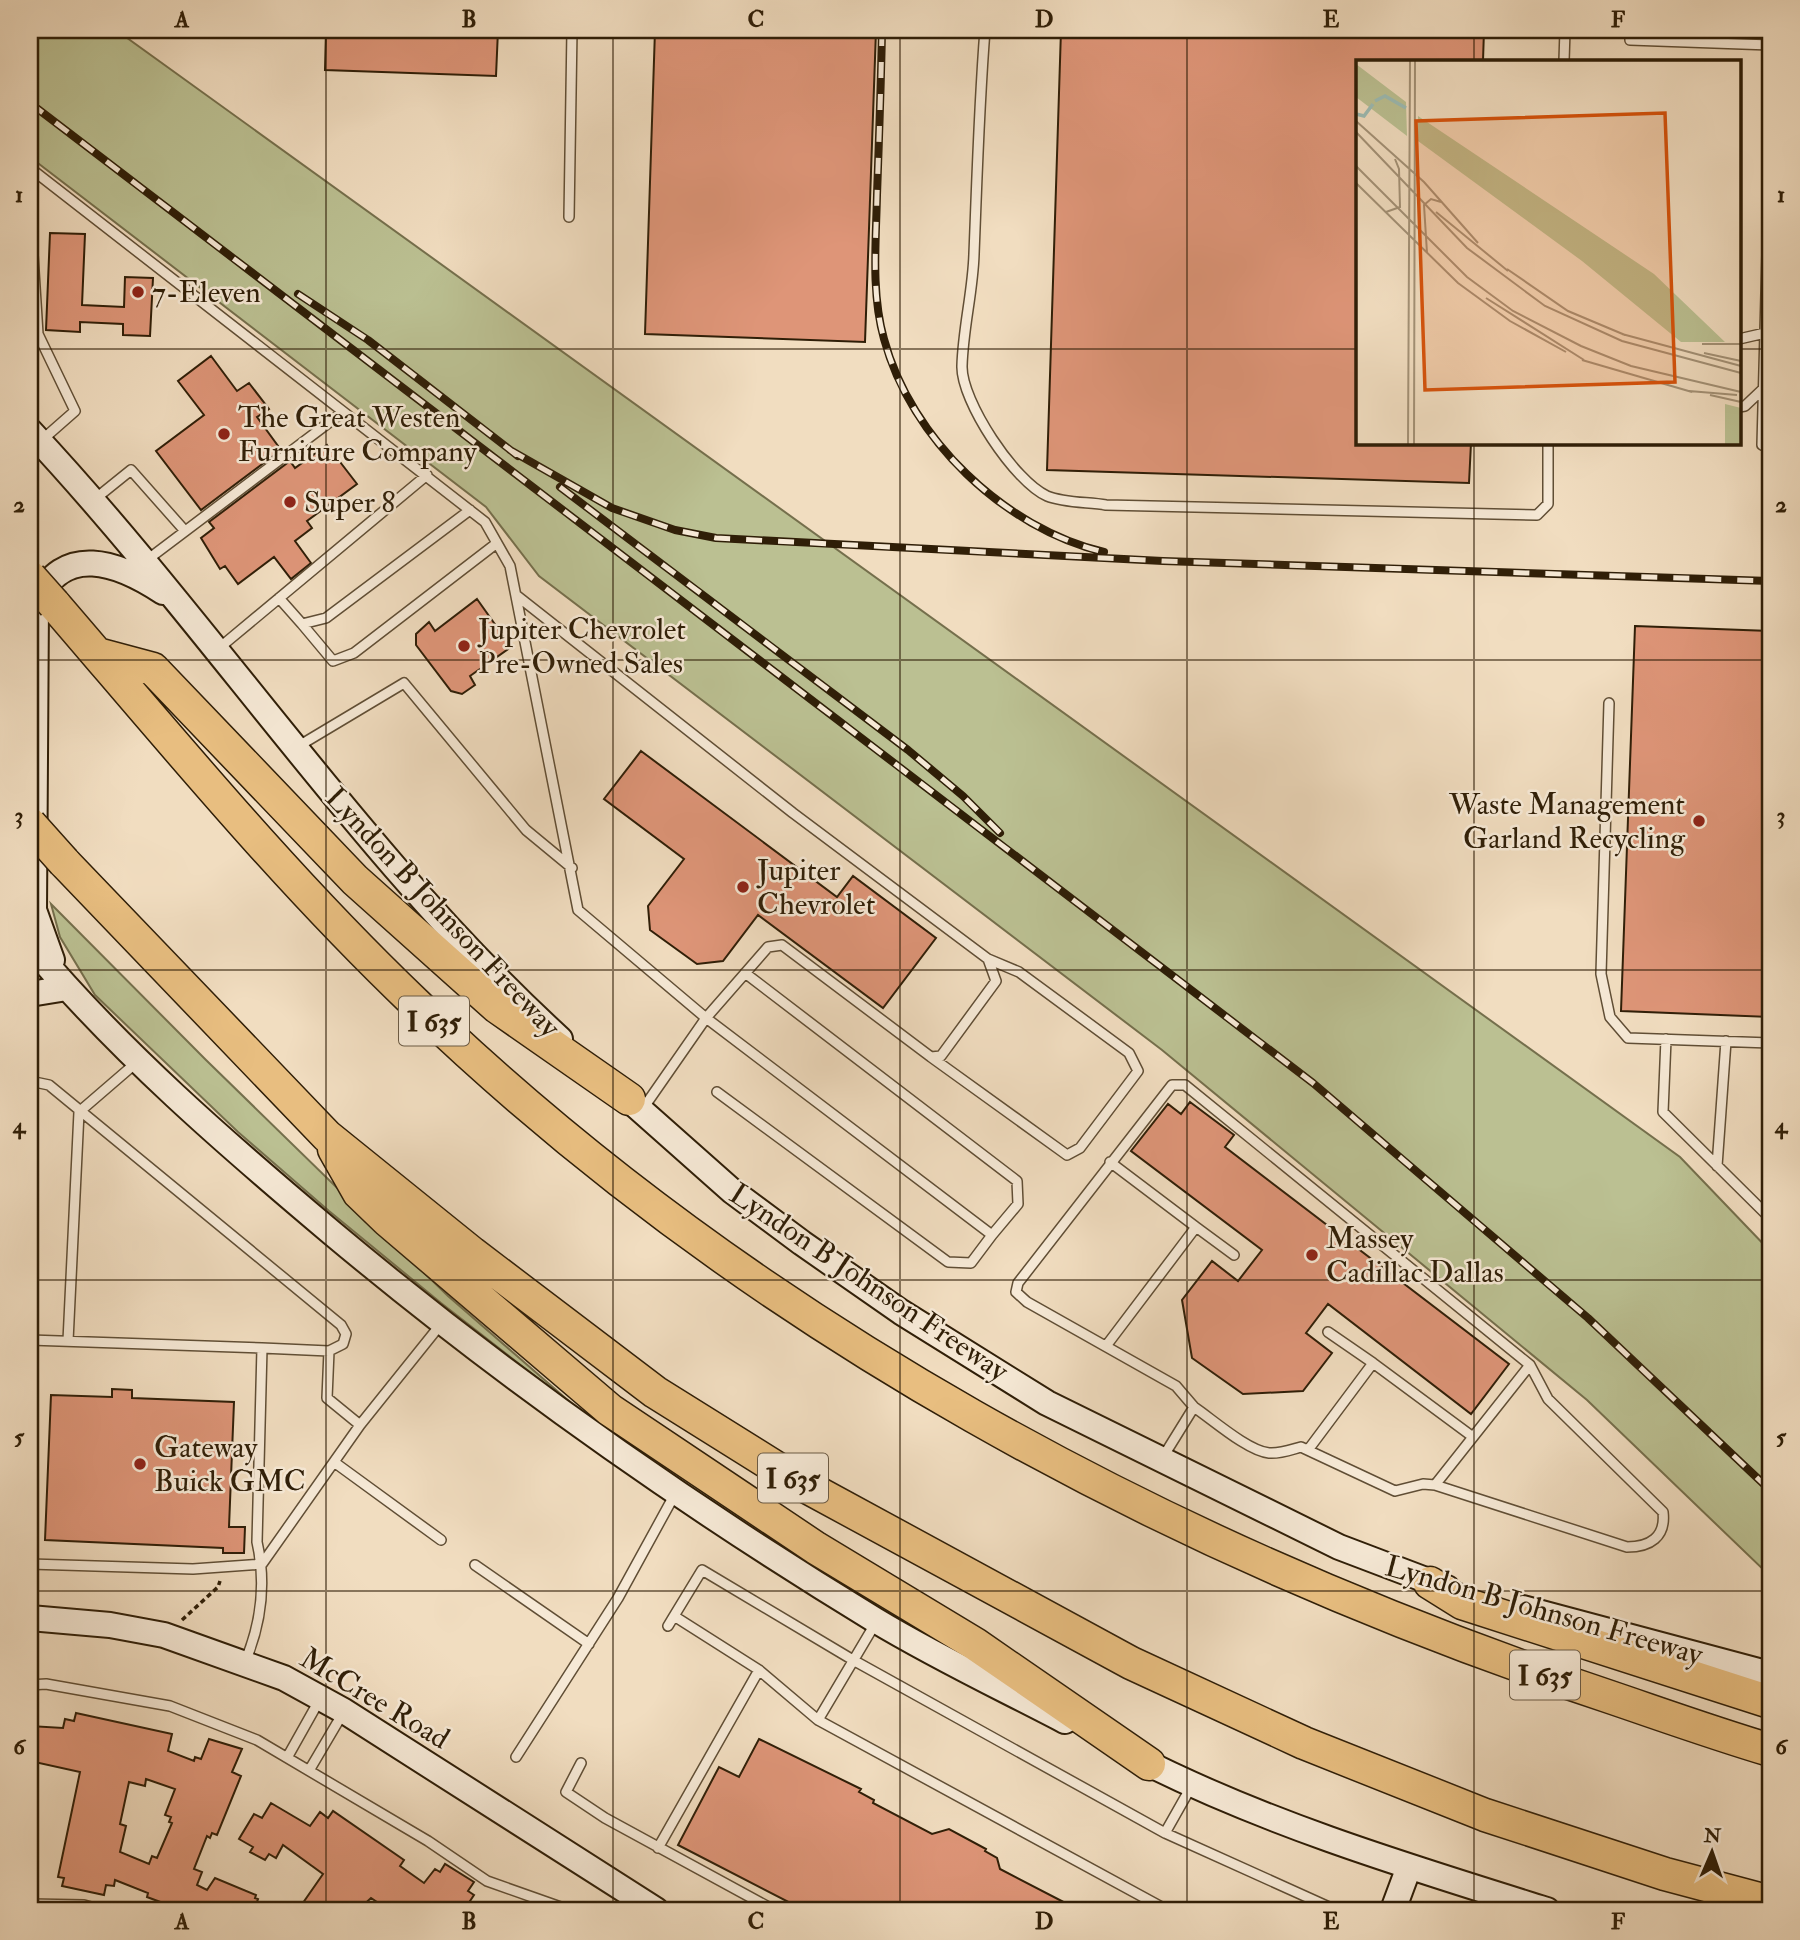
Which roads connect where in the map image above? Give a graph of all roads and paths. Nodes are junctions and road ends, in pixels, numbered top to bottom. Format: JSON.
{"nodes":[{"id":1,"x":572,"y":30,"type":"edge"},
{"id":2,"x":985,"y":30,"type":"edge"},
{"id":3,"x":1565,"y":30,"type":"edge"},
{"id":4,"x":1630,"y":30,"type":"edge"},
{"id":5,"x":1770,"y":45,"type":"edge"},
{"id":6,"x":1564,"y":60,"type":"edge"},
{"id":7,"x":1770,"y":142,"type":"edge"},
{"id":8,"x":30,"y":168,"type":"edge"},
{"id":9,"x":30,"y":208,"type":"edge"},
{"id":10,"x":569,"y":218,"type":"dead end"},
{"id":11,"x":33,"y":293,"type":"edge"},
{"id":12,"x":1765,"y":333,"type":"junction"},
{"id":13,"x":1741,"y":339,"type":"edge"},
{"id":14,"x":1764,"y":388,"type":"junction"},
{"id":15,"x":1741,"y":407,"type":"edge"},
{"id":16,"x":343,"y":412,"type":"junction"},
{"id":17,"x":35,"y":437,"type":"edge"},
{"id":18,"x":1548,"y":444,"type":"edge"},
{"id":19,"x":1770,"y":449,"type":"edge"},
{"id":20,"x":427,"y":475,"type":"junction"},
{"id":21,"x":94,"y":500,"type":"junction"},
{"id":22,"x":470,"y":510,"type":"junction"},
{"id":23,"x":185,"y":531,"type":"junction"},
{"id":24,"x":498,"y":543,"type":"junction"},
{"id":25,"x":145,"y":561,"type":"junction"},
{"id":26,"x":30,"y":577,"type":"edge"},
{"id":27,"x":516,"y":595,"type":"junction"},
{"id":28,"x":279,"y":598,"type":"junction"},
{"id":29,"x":184,"y":606,"type":"junction"},
{"id":30,"x":302,"y":624,"type":"junction"},
{"id":31,"x":218,"y":649,"type":"junction"},
{"id":32,"x":97,"y":654,"type":"junction"},
{"id":33,"x":1609,"y":703,"type":"dead end"},
{"id":34,"x":296,"y":748,"type":"junction"},
{"id":35,"x":30,"y":824,"type":"edge"},
{"id":36,"x":572,"y":869,"type":"junction"},
{"id":37,"x":30,"y":945,"type":"edge"},
{"id":38,"x":988,"y":959,"type":"junction"},
{"id":39,"x":745,"y":973,"type":"junction"},
{"id":40,"x":67,"y":989,"type":"junction"},
{"id":41,"x":30,"y":994,"type":"edge"},
{"id":42,"x":706,"y":1018,"type":"junction"},
{"id":43,"x":1666,"y":1039,"type":"junction"},
{"id":44,"x":1726,"y":1041,"type":"junction"},
{"id":45,"x":1770,"y":1043,"type":"edge"},
{"id":46,"x":931,"y":1057,"type":"junction"},
{"id":47,"x":137,"y":1062,"type":"junction"},
{"id":48,"x":30,"y":1081,"type":"edge"},
{"id":49,"x":717,"y":1092,"type":"dead end"},
{"id":50,"x":635,"y":1105,"type":"junction"},
{"id":51,"x":79,"y":1112,"type":"junction"},
{"id":52,"x":327,"y":1136,"type":"junction"},
{"id":53,"x":1110,"y":1162,"type":"junction"},
{"id":54,"x":1717,"y":1166,"type":"junction"},
{"id":55,"x":1770,"y":1216,"type":"edge"},
{"id":56,"x":1196,"y":1227,"type":"junction"},
{"id":57,"x":992,"y":1234,"type":"junction"},
{"id":58,"x":1234,"y":1255,"type":"dead end"},
{"id":59,"x":441,"y":1324,"type":"junction"},
{"id":60,"x":1328,"y":1332,"type":"dead end"},
{"id":61,"x":30,"y":1340,"type":"edge"},
{"id":62,"x":68,"y":1341,"type":"junction"},
{"id":63,"x":1105,"y":1346,"type":"junction"},
{"id":64,"x":262,"y":1348,"type":"junction"},
{"id":65,"x":329,"y":1351,"type":"junction"},
{"id":66,"x":1373,"y":1363,"type":"junction"},
{"id":67,"x":1530,"y":1365,"type":"junction"},
{"id":68,"x":1194,"y":1407,"type":"junction"},
{"id":69,"x":360,"y":1424,"type":"junction"},
{"id":70,"x":1473,"y":1437,"type":"junction"},
{"id":71,"x":1308,"y":1450,"type":"junction"},
{"id":72,"x":1163,"y":1457,"type":"junction"},
{"id":73,"x":334,"y":1462,"type":"junction"},
{"id":74,"x":1435,"y":1485,"type":"junction"},
{"id":75,"x":676,"y":1493,"type":"junction"},
{"id":76,"x":441,"y":1540,"type":"dead end"},
{"id":77,"x":30,"y":1564,"type":"edge"},
{"id":78,"x":262,"y":1564,"type":"junction"},
{"id":79,"x":475,"y":1565,"type":"dead end"},
{"id":80,"x":221,"y":1567,"type":"junction"},
{"id":81,"x":1430,"y":1583,"type":"junction"},
{"id":82,"x":674,"y":1616,"type":"junction"},
{"id":83,"x":30,"y":1618,"type":"edge"},
{"id":84,"x":877,"y":1621,"type":"junction"},
{"id":85,"x":179,"y":1625,"type":"dead end"},
{"id":86,"x":668,"y":1626,"type":"dead end"},
{"id":87,"x":589,"y":1644,"type":"junction"},
{"id":88,"x":853,"y":1660,"type":"junction"},
{"id":89,"x":245,"y":1662,"type":"junction"},
{"id":90,"x":759,"y":1670,"type":"junction"},
{"id":91,"x":1770,"y":1674,"type":"edge"},
{"id":92,"x":30,"y":1685,"type":"edge"},
{"id":93,"x":321,"y":1698,"type":"junction"},
{"id":94,"x":1770,"y":1702,"type":"edge"},
{"id":95,"x":344,"y":1711,"type":"junction"},
{"id":96,"x":818,"y":1720,"type":"junction"},
{"id":97,"x":1770,"y":1750,"type":"edge"},
{"id":98,"x":288,"y":1756,"type":"junction"},
{"id":99,"x":516,"y":1757,"type":"dead end"},
{"id":100,"x":581,"y":1763,"type":"dead end"},
{"id":101,"x":1149,"y":1764,"type":"junction"},
{"id":102,"x":310,"y":1769,"type":"junction"},
{"id":103,"x":1192,"y":1785,"type":"junction"},
{"id":104,"x":1166,"y":1833,"type":"junction"},
{"id":105,"x":658,"y":1848,"type":"junction"},
{"id":106,"x":1409,"y":1867,"type":"junction"},
{"id":107,"x":1770,"y":1902,"type":"edge"},
{"id":108,"x":31,"y":1907,"type":"edge"},
{"id":109,"x":102,"y":1910,"type":"edge"},
{"id":110,"x":569,"y":1910,"type":"edge"},
{"id":111,"x":656,"y":1910,"type":"edge"},
{"id":112,"x":774,"y":1910,"type":"edge"},
{"id":113,"x":1167,"y":1910,"type":"edge"},
{"id":114,"x":1328,"y":1910,"type":"edge"},
{"id":115,"x":1393,"y":1910,"type":"edge"},
{"id":116,"x":1547,"y":1910,"type":"edge"}],
"edges":[{"from":1,"to":10,"type":"lane"},
{"from":2,"to":18,"type":"lane"},
{"from":3,"to":6,"type":"lane"},
{"from":4,"to":5,"type":"lane"},
{"from":7,"to":12,"type":"lane"},
{"from":8,"to":16,"type":"lane"},
{"from":9,"to":11,"type":"lane"},
{"from":11,"to":17,"type":"lane"},
{"from":12,"to":13,"type":"lane"},
{"from":12,"to":14,"type":"lane"},
{"from":14,"to":15,"type":"lane"},
{"from":14,"to":19,"type":"lane"},
{"from":16,"to":20,"type":"lane"},
{"from":16,"to":23,"type":"lane"},
{"from":17,"to":21,"type":"main road","name":"Lyndon B Johnson Freeway"},
{"from":20,"to":22,"type":"lane"},
{"from":20,"to":28,"type":"lane"},
{"from":21,"to":23,"type":"lane"},
{"from":21,"to":25,"type":"main road","name":"Lyndon B Johnson Freeway"},
{"from":22,"to":24,"type":"lane"},
{"from":22,"to":30,"type":"lane"},
{"from":23,"to":25,"type":"lane"},
{"from":24,"to":27,"type":"lane"},
{"from":24,"to":30,"type":"lane"},
{"from":25,"to":29,"type":"main road","name":"Lyndon B Johnson Freeway"},
{"from":26,"to":32,"type":"highway","name":"Lyndon B Johnson Freeway","number":"I 635","bridge":true},
{"from":27,"to":36,"type":"lane"},
{"from":27,"to":38,"type":"lane"},
{"from":28,"to":30,"type":"lane"},
{"from":28,"to":31,"type":"lane"},
{"from":29,"to":31,"type":"main road","name":"Lyndon B Johnson Freeway"},
{"from":29,"to":40,"type":"main road"},
{"from":31,"to":34,"type":"main road","name":"Lyndon B Johnson Freeway"},
{"from":32,"to":50,"type":"highway"},
{"from":32,"to":97,"type":"highway","name":"Lyndon B Johnson Freeway","number":"I 635"},
{"from":33,"to":43,"type":"lane"},
{"from":34,"to":36,"type":"lane"},
{"from":34,"to":50,"type":"main road","name":"Lyndon B Johnson Freeway"},
{"from":35,"to":52,"type":"highway","number":"I 635","bridge":true},
{"from":36,"to":42,"type":"lane"},
{"from":37,"to":40,"type":"main road"},
{"from":38,"to":46,"type":"lane"},
{"from":38,"to":46,"type":"lane"},
{"from":39,"to":42,"type":"lane"},
{"from":39,"to":46,"type":"lane"},
{"from":39,"to":57,"type":"lane"},
{"from":40,"to":41,"type":"main road"},
{"from":40,"to":47,"type":"main road"},
{"from":42,"to":50,"type":"lane"},
{"from":42,"to":57,"type":"lane"},
{"from":43,"to":44,"type":"lane"},
{"from":43,"to":54,"type":"lane"},
{"from":44,"to":45,"type":"lane"},
{"from":44,"to":54,"type":"lane"},
{"from":47,"to":51,"type":"lane"},
{"from":47,"to":59,"type":"main road"},
{"from":48,"to":51,"type":"lane"},
{"from":49,"to":57,"type":"lane"},
{"from":50,"to":72,"type":"main road","name":"Lyndon B Johnson Freeway"},
{"from":51,"to":62,"type":"lane"},
{"from":51,"to":65,"type":"lane"},
{"from":52,"to":101,"type":"highway"},
{"from":52,"to":107,"type":"highway","number":"I 635"},
{"from":53,"to":56,"type":"lane"},
{"from":53,"to":63,"type":"lane"},
{"from":53,"to":67,"type":"lane"},
{"from":54,"to":55,"type":"lane"},
{"from":56,"to":58,"type":"lane"},
{"from":56,"to":63,"type":"lane"},
{"from":59,"to":69,"type":"lane"},
{"from":59,"to":75,"type":"main road"},
{"from":60,"to":66,"type":"lane"},
{"from":61,"to":62,"type":"lane"},
{"from":62,"to":64,"type":"lane"},
{"from":63,"to":68,"type":"lane"},
{"from":64,"to":65,"type":"lane"},
{"from":64,"to":78,"type":"lane"},
{"from":65,"to":69,"type":"lane"},
{"from":66,"to":70,"type":"lane"},
{"from":66,"to":71,"type":"lane"},
{"from":67,"to":70,"type":"lane"},
{"from":67,"to":74,"type":"lane"},
{"from":68,"to":71,"type":"lane"},
{"from":68,"to":72,"type":"lane"},
{"from":69,"to":73,"type":"lane"},
{"from":70,"to":74,"type":"lane"},
{"from":71,"to":74,"type":"lane"},
{"from":72,"to":81,"type":"main road","name":"Lyndon B Johnson Freeway"},
{"from":73,"to":76,"type":"lane"},
{"from":73,"to":78,"type":"lane"},
{"from":75,"to":84,"type":"main road"},
{"from":75,"to":87,"type":"lane"},
{"from":77,"to":80,"type":"lane"},
{"from":78,"to":80,"type":"lane"},
{"from":78,"to":89,"type":"lane"},
{"from":79,"to":87,"type":"lane"},
{"from":80,"to":85,"type":"path"},
{"from":81,"to":91,"type":"main road","name":"Lyndon B Johnson Freeway"},
{"from":81,"to":94,"type":"highway"},
{"from":82,"to":86,"type":"lane"},
{"from":82,"to":88,"type":"lane"},
{"from":82,"to":90,"type":"lane"},
{"from":83,"to":89,"type":"main road","name":"McCree Road"},
{"from":84,"to":88,"type":"lane"},
{"from":84,"to":101,"type":"main road"},
{"from":87,"to":99,"type":"lane"},
{"from":88,"to":96,"type":"lane"},
{"from":88,"to":104,"type":"lane"},
{"from":89,"to":93,"type":"main road","name":"McCree Road"},
{"from":90,"to":96,"type":"lane"},
{"from":90,"to":105,"type":"lane"},
{"from":92,"to":98,"type":"lane"},
{"from":93,"to":95,"type":"main road","name":"McCree Road"},
{"from":93,"to":98,"type":"lane"},
{"from":95,"to":102,"type":"lane"},
{"from":95,"to":111,"type":"main road","name":"McCree Road"},
{"from":96,"to":113,"type":"lane"},
{"from":98,"to":102,"type":"lane"},
{"from":100,"to":105,"type":"lane"},
{"from":101,"to":103,"type":"main road"},
{"from":102,"to":110,"type":"lane"},
{"from":103,"to":104,"type":"lane"},
{"from":103,"to":106,"type":"main road"},
{"from":104,"to":114,"type":"lane"},
{"from":105,"to":112,"type":"lane"},
{"from":106,"to":115,"type":"main road"},
{"from":106,"to":116,"type":"main road"},
{"from":108,"to":109,"type":"lane"}]}
